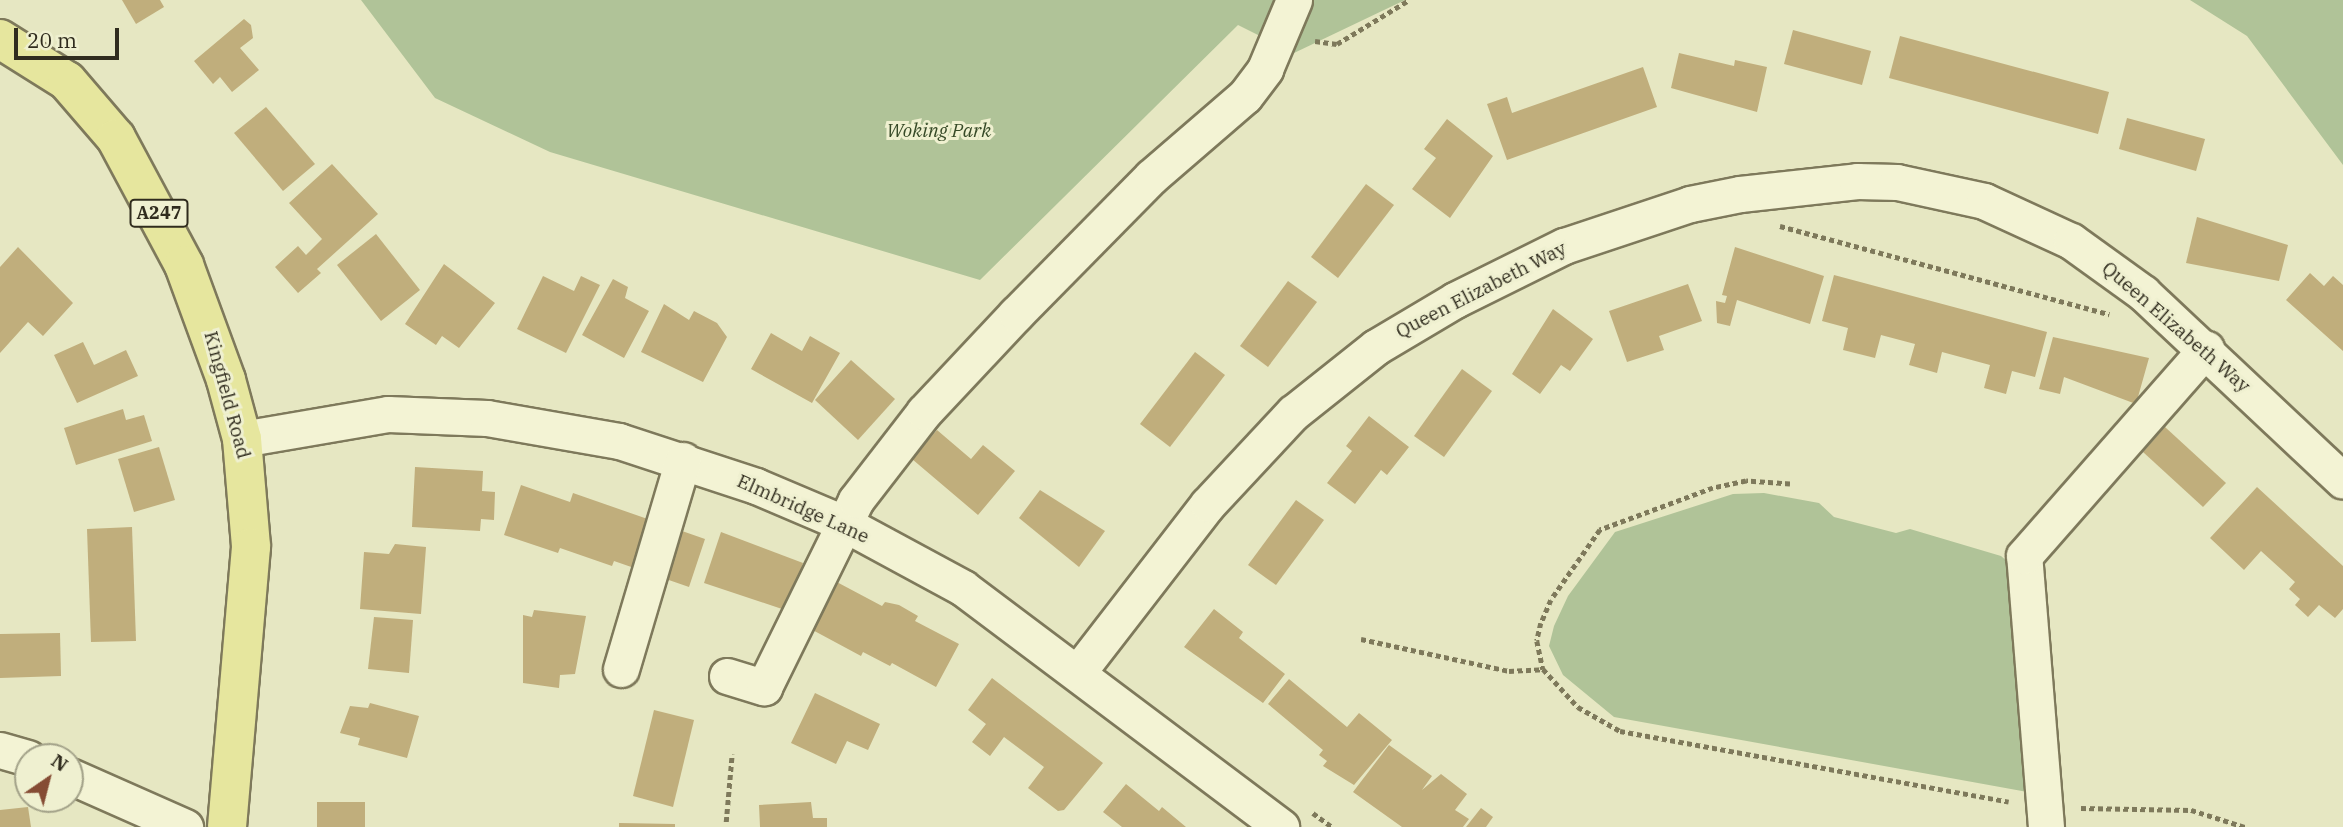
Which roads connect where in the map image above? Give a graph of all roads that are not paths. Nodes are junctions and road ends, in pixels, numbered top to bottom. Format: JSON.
{"nodes":[{"id":1,"x":1294,"y":0,"type":"edge"},
{"id":2,"x":0,"y":39,"type":"edge"},
{"id":3,"x":2206,"y":349,"type":"junction"},
{"id":4,"x":242,"y":439,"type":"junction"},
{"id":5,"x":683,"y":460,"type":"junction"},
{"id":6,"x":2343,"y":481,"type":"edge"},
{"id":7,"x":843,"y":523,"type":"junction"},
{"id":8,"x":621,"y":669,"type":"dead end"},
{"id":9,"x":1078,"y":672,"type":"junction"},
{"id":10,"x":727,"y":676,"type":"dead end"},
{"id":11,"x":84,"y":782,"type":"edge"},
{"id":12,"x":2045,"y":818,"type":"edge"},
{"id":13,"x":1278,"y":819,"type":"edge"},
{"id":14,"x":185,"y":827,"type":"edge"},
{"id":15,"x":228,"y":827,"type":"edge"}],
"edges":[{"from":1,"to":7,"type":"street"},
{"from":2,"to":4,"type":"main road","name":"Kingfield Road","number":"A247"},
{"from":3,"to":6,"type":"street","name":"Queen Elizabeth Way"},
{"from":3,"to":9,"type":"street","name":"Queen Elizabeth Way"},
{"from":3,"to":12,"type":"street"},
{"from":4,"to":5,"type":"street","name":"Elmbridge Lane"},
{"from":4,"to":15,"type":"main road","name":"Kingfield Road","number":"A247"},
{"from":5,"to":7,"type":"street","name":"Elmbridge Lane"},
{"from":5,"to":8,"type":"street"},
{"from":7,"to":9,"type":"street","name":"Elmbridge Lane"},
{"from":7,"to":10,"type":"street"},
{"from":9,"to":13,"type":"street","name":"Elmbridge Lane"},
{"from":11,"to":14,"type":"street"}]}
